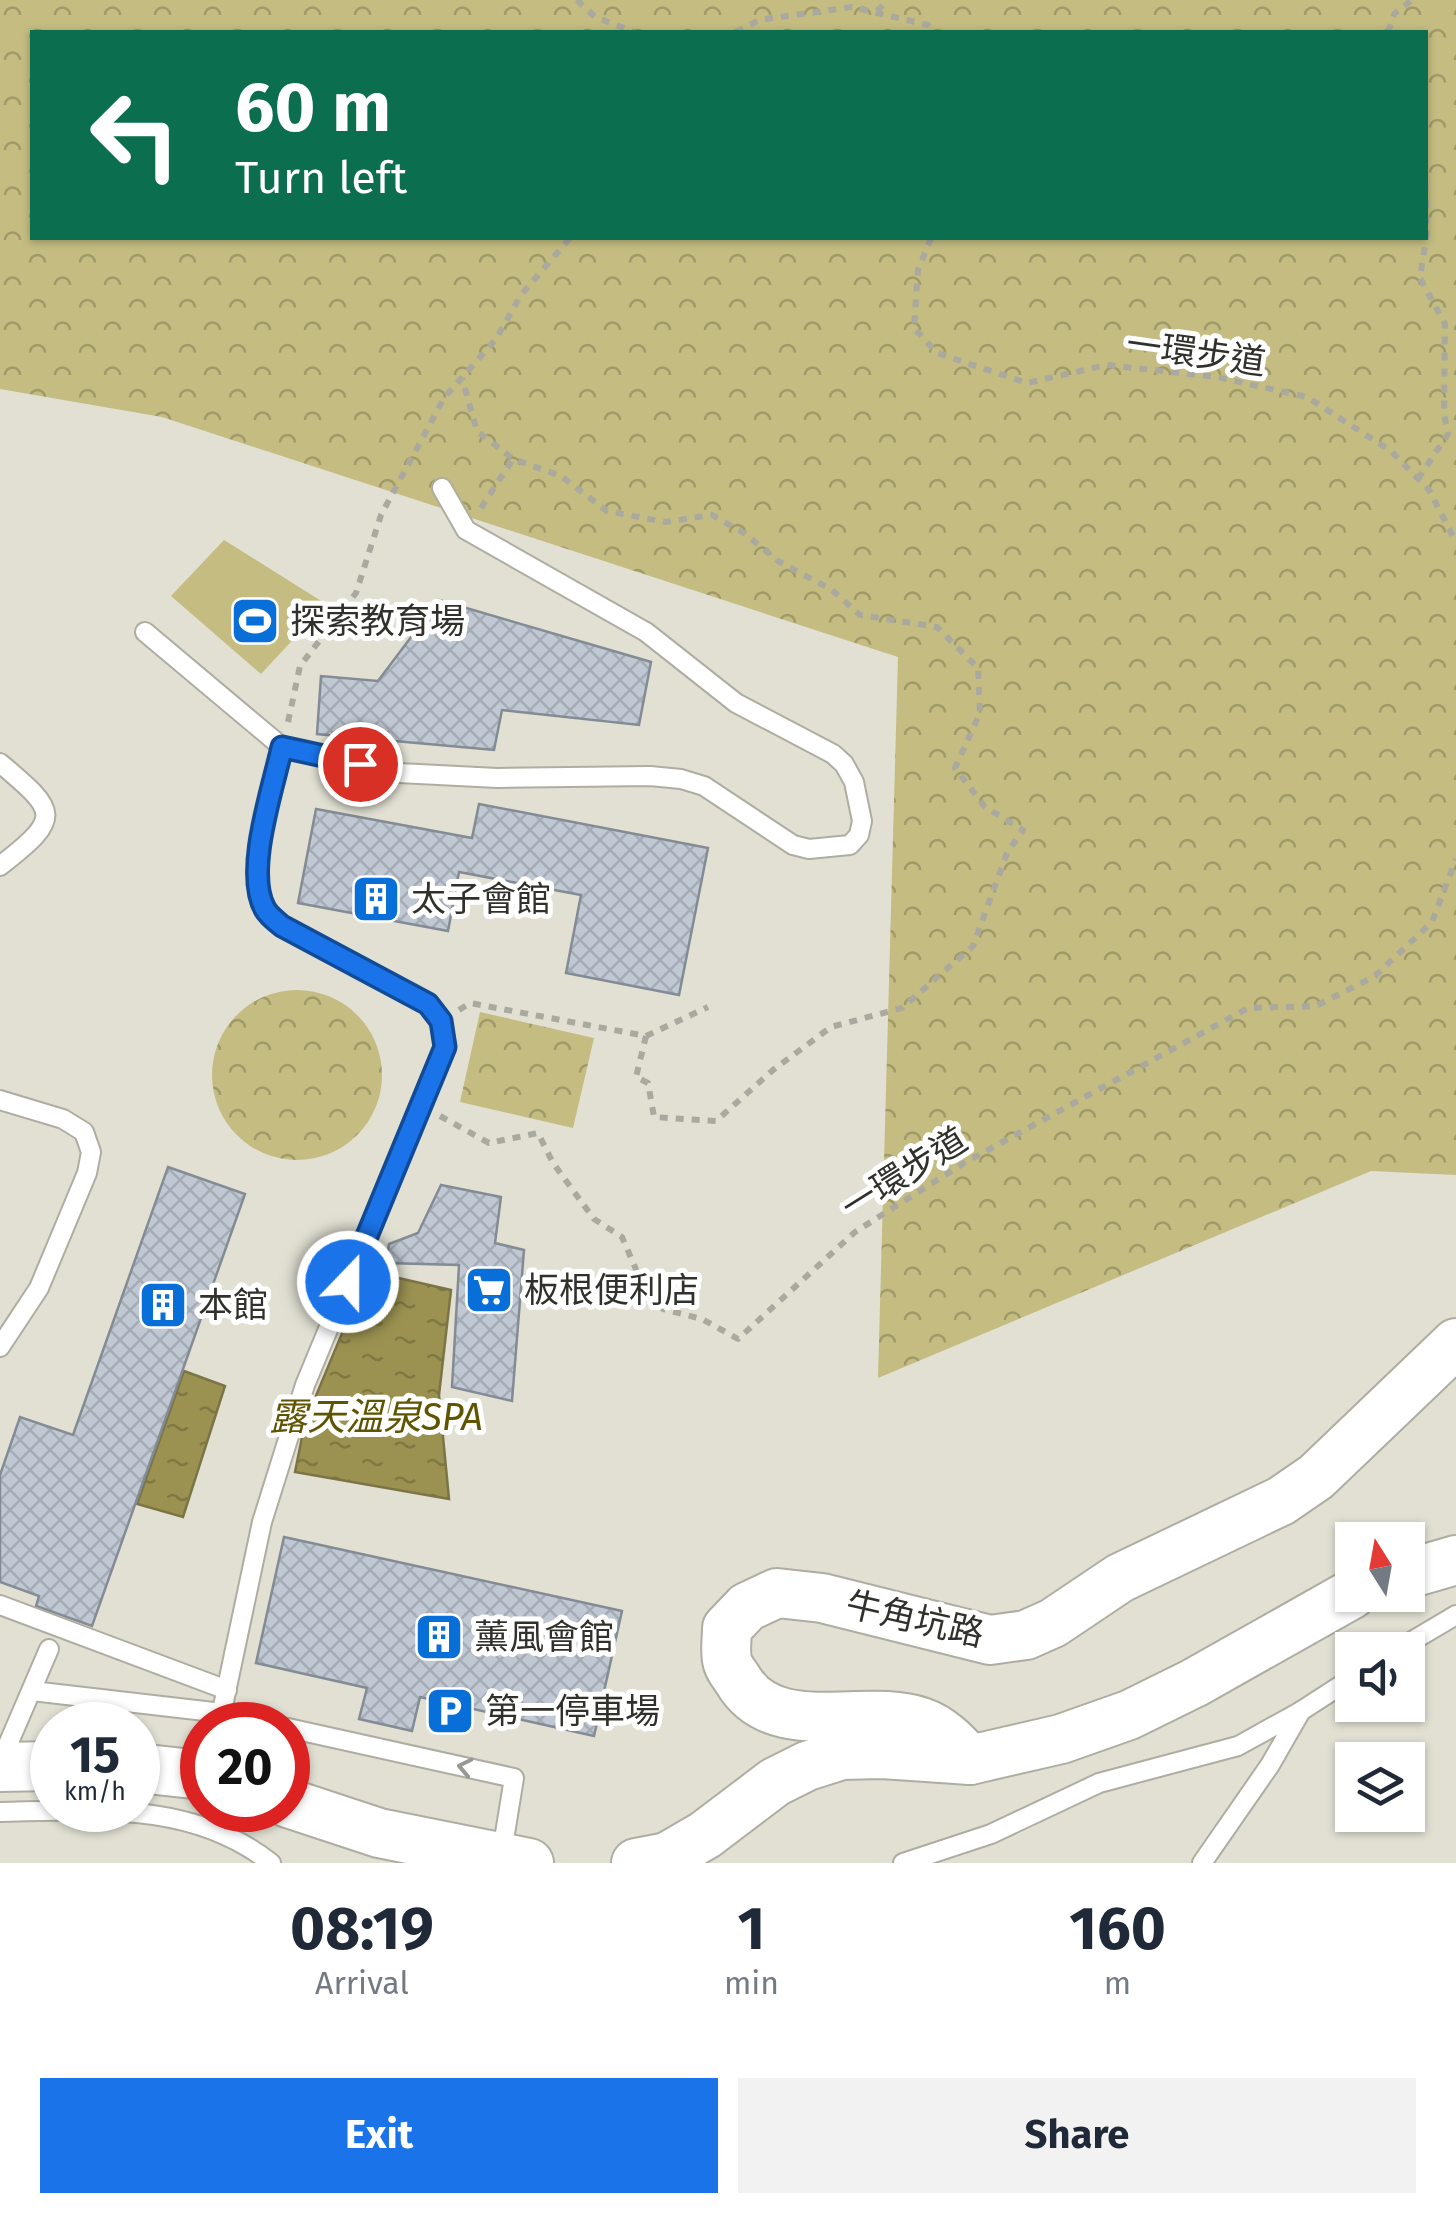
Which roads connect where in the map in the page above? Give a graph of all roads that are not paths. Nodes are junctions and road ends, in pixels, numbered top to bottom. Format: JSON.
{"nodes":[{"id":1,"x":442,"y":488,"type":"dead end"},
{"id":2,"x":145,"y":632,"type":"dead end"},
{"id":3,"x":282,"y":747,"type":"junction"},
{"id":4,"x":0,"y":763,"type":"edge"},
{"id":5,"x":0,"y":866,"type":"edge"},
{"id":6,"x":0,"y":1100,"type":"edge"},
{"id":7,"x":1456,"y":1344,"type":"edge"},
{"id":8,"x":0,"y":1347,"type":"edge"},
{"id":9,"x":1456,"y":1560,"type":"edge"},
{"id":10,"x":1425,"y":1569,"type":"edge"},
{"id":11,"x":1335,"y":1603,"type":"edge"},
{"id":12,"x":0,"y":1605,"type":"edge"},
{"id":13,"x":1456,"y":1615,"type":"edge"},
{"id":14,"x":1425,"y":1633,"type":"edge"},
{"id":15,"x":49,"y":1649,"type":"dead end"},
{"id":16,"x":1335,"y":1689,"type":"edge"},
{"id":17,"x":226,"y":1690,"type":"junction"},
{"id":18,"x":32,"y":1691,"type":"junction"},
{"id":19,"x":224,"y":1702,"type":"edge"},
{"id":20,"x":1300,"y":1711,"type":"junction"},
{"id":21,"x":180,"y":1713,"type":"edge"},
{"id":22,"x":310,"y":1733,"type":"edge"},
{"id":23,"x":970,"y":1760,"type":"junction"},
{"id":24,"x":0,"y":1766,"type":"edge"},
{"id":25,"x":30,"y":1766,"type":"edge"},
{"id":26,"x":310,"y":1811,"type":"edge"},
{"id":27,"x":0,"y":1812,"type":"edge"},
{"id":28,"x":515,"y":1860,"type":"edge"},
{"id":29,"x":271,"y":1863,"type":"edge"},
{"id":30,"x":636,"y":1863,"type":"edge"},
{"id":31,"x":903,"y":1863,"type":"edge"},
{"id":32,"x":1202,"y":1863,"type":"edge"}],
"edges":[{"from":1,"to":3,"type":"lane"},
{"from":2,"to":3,"type":"lane"},
{"from":3,"to":17,"type":"lane"},
{"from":4,"to":5,"type":"lane"},
{"from":6,"to":8,"type":"lane"},
{"from":7,"to":23,"type":"street","name":"牛角坑路"},
{"from":9,"to":10,"type":"street"},
{"from":11,"to":23,"type":"street"},
{"from":12,"to":17,"type":"lane"},
{"from":13,"to":14,"type":"lane"},
{"from":15,"to":18,"type":"lane"},
{"from":16,"to":20,"type":"lane"},
{"from":17,"to":19,"type":"lane"},
{"from":18,"to":21,"type":"lane"},
{"from":18,"to":24,"type":"lane"},
{"from":20,"to":31,"type":"lane"},
{"from":20,"to":32,"type":"lane"},
{"from":28,"to":22,"type":"lane","one_way":true},
{"from":23,"to":30,"type":"street"},
{"from":24,"to":25,"type":"street"},
{"from":26,"to":28,"type":"street"},
{"from":27,"to":29,"type":"lane"}]}
